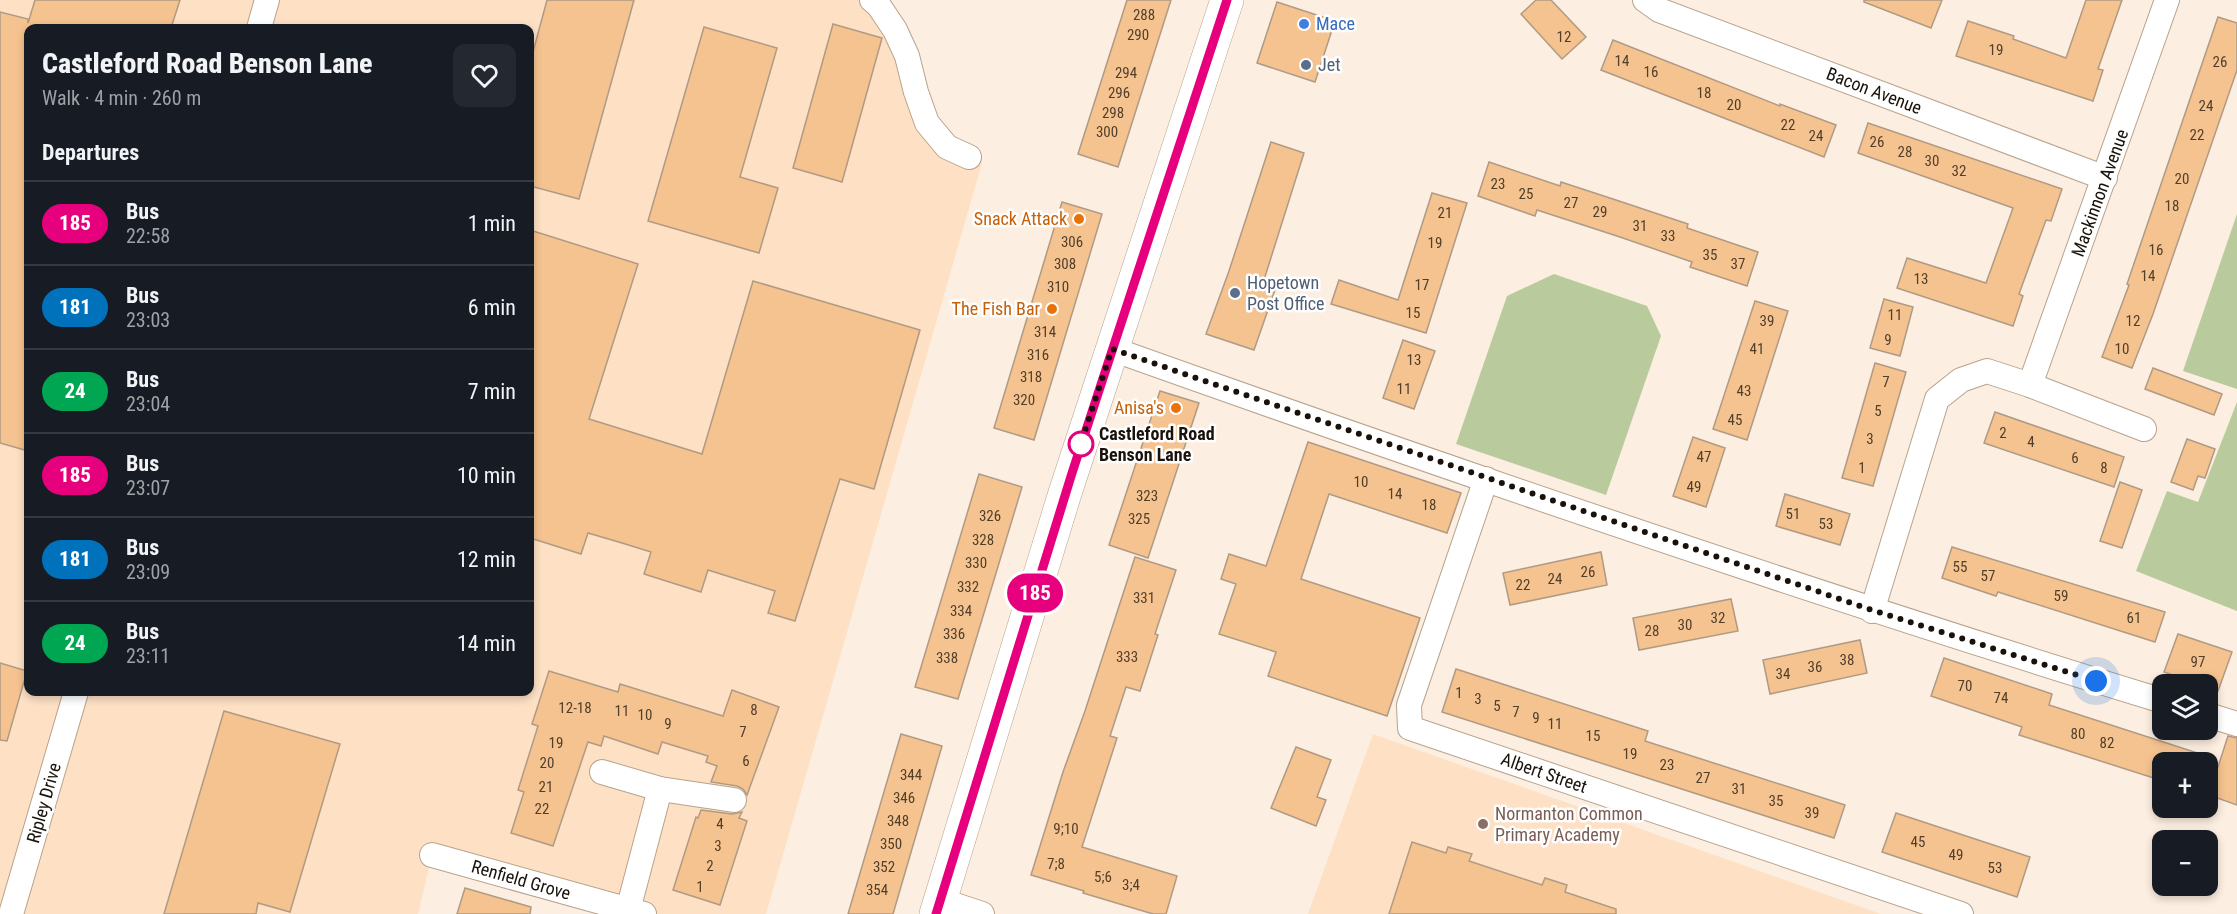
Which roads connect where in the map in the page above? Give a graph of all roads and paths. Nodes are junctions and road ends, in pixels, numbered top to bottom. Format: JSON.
{"nodes":[{"id":1,"x":267,"y":0,"type":"edge"},
{"id":2,"x":872,"y":0,"type":"edge"},
{"id":3,"x":1227,"y":0,"type":"edge"},
{"id":4,"x":1645,"y":0,"type":"edge"},
{"id":5,"x":2167,"y":0,"type":"edge"},
{"id":6,"x":260,"y":24,"type":"edge"},
{"id":7,"x":969,"y":157,"type":"dead end"},
{"id":8,"x":2105,"y":178,"type":"junction"},
{"id":9,"x":1112,"y":349,"type":"junction"},
{"id":10,"x":2030,"y":385,"type":"junction"},
{"id":11,"x":2144,"y":429,"type":"dead end"},
{"id":12,"x":1486,"y":479,"type":"junction"},
{"id":13,"x":1872,"y":610,"type":"junction"},
{"id":14,"x":75,"y":696,"type":"edge"},
{"id":15,"x":2152,"y":698,"type":"edge"},
{"id":16,"x":2218,"y":718,"type":"edge"},
{"id":17,"x":2237,"y":724,"type":"edge"},
{"id":18,"x":602,"y":772,"type":"dead end"},
{"id":19,"x":660,"y":789,"type":"junction"},
{"id":20,"x":734,"y":800,"type":"dead end"},
{"id":21,"x":432,"y":855,"type":"dead end"},
{"id":22,"x":938,"y":907,"type":"edge"},
{"id":23,"x":636,"y":912,"type":"edge"},
{"id":24,"x":11,"y":914,"type":"edge"},
{"id":25,"x":982,"y":914,"type":"edge"},
{"id":26,"x":1960,"y":914,"type":"edge"}],
"edges":[{"from":1,"to":6,"type":"street"},
{"from":2,"to":7,"type":"street"},
{"from":3,"to":9,"type":"street"},
{"from":4,"to":8,"type":"street","name":"Bacon Avenue"},
{"from":5,"to":8,"type":"street","name":"Mackinnon Avenue"},
{"from":8,"to":10,"type":"street","name":"Mackinnon Avenue"},
{"from":9,"to":12,"type":"street"},
{"from":9,"to":22,"type":"street"},
{"from":10,"to":11,"type":"street"},
{"from":10,"to":13,"type":"street"},
{"from":12,"to":13,"type":"street"},
{"from":12,"to":26,"type":"street","name":"Albert Street"},
{"from":13,"to":15,"type":"street"},
{"from":14,"to":24,"type":"street","name":"Ripley Drive"},
{"from":16,"to":17,"type":"street"},
{"from":18,"to":19,"type":"street"},
{"from":19,"to":20,"type":"street"},
{"from":19,"to":23,"type":"street"},
{"from":21,"to":23,"type":"street","name":"Renfield Grove"},
{"from":22,"to":25,"type":"street"}]}
